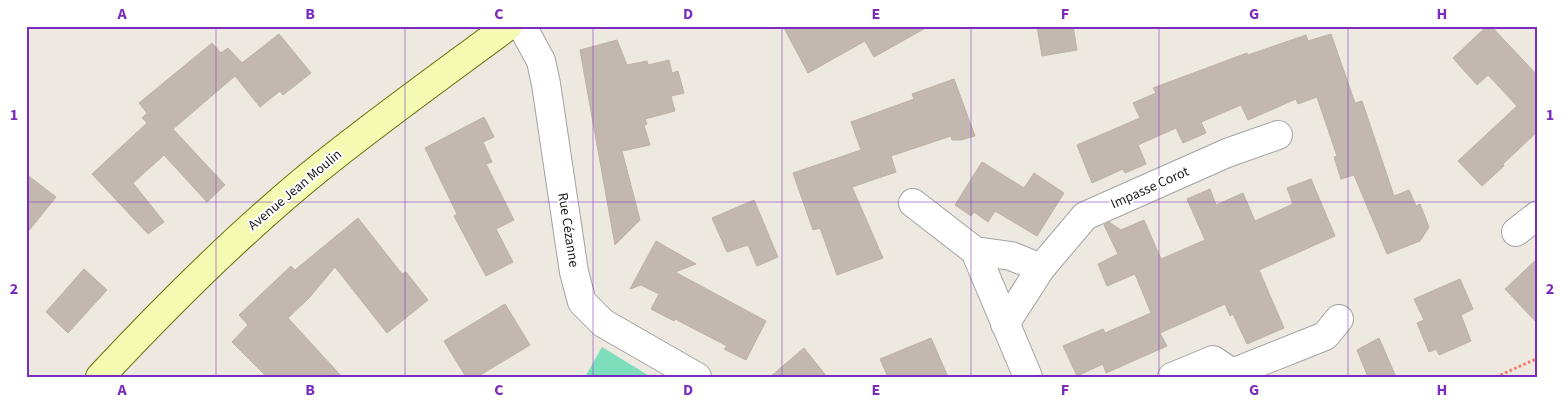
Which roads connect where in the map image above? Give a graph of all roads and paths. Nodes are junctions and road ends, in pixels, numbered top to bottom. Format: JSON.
{"nodes":[{"id":1,"x":508,"y":26,"type":"edge"},
{"id":2,"x":522,"y":26,"type":"edge"},
{"id":3,"x":1278,"y":135,"type":"dead end"},
{"id":4,"x":913,"y":203,"type":"dead end"},
{"id":5,"x":1538,"y":215,"type":"edge"},
{"id":6,"x":1516,"y":232,"type":"dead end"},
{"id":7,"x":975,"y":251,"type":"junction"},
{"id":8,"x":1041,"y":268,"type":"junction"},
{"id":9,"x":1339,"y":319,"type":"dead end"},
{"id":10,"x":1005,"y":324,"type":"junction"},
{"id":11,"x":1538,"y":358,"type":"edge"},
{"id":12,"x":100,"y":377,"type":"edge"},
{"id":13,"x":697,"y":377,"type":"edge"},
{"id":14,"x":1028,"y":377,"type":"edge"},
{"id":15,"x":1172,"y":377,"type":"edge"},
{"id":16,"x":1496,"y":377,"type":"edge"}],
"edges":[{"from":1,"to":12,"type":"main road","name":"Avenue Jean Moulin"},
{"from":2,"to":13,"type":"street","name":"Rue Cézanne"},
{"from":3,"to":8,"type":"street","name":"Impasse Corot"},
{"from":4,"to":7,"type":"street"},
{"from":5,"to":6,"type":"street"},
{"from":7,"to":8,"type":"street"},
{"from":7,"to":10,"type":"street"},
{"from":8,"to":10,"type":"street","name":"Impasse Corot"},
{"from":9,"to":15,"type":"street"},
{"from":10,"to":14,"type":"street"},
{"from":11,"to":16,"type":"path"}]}
